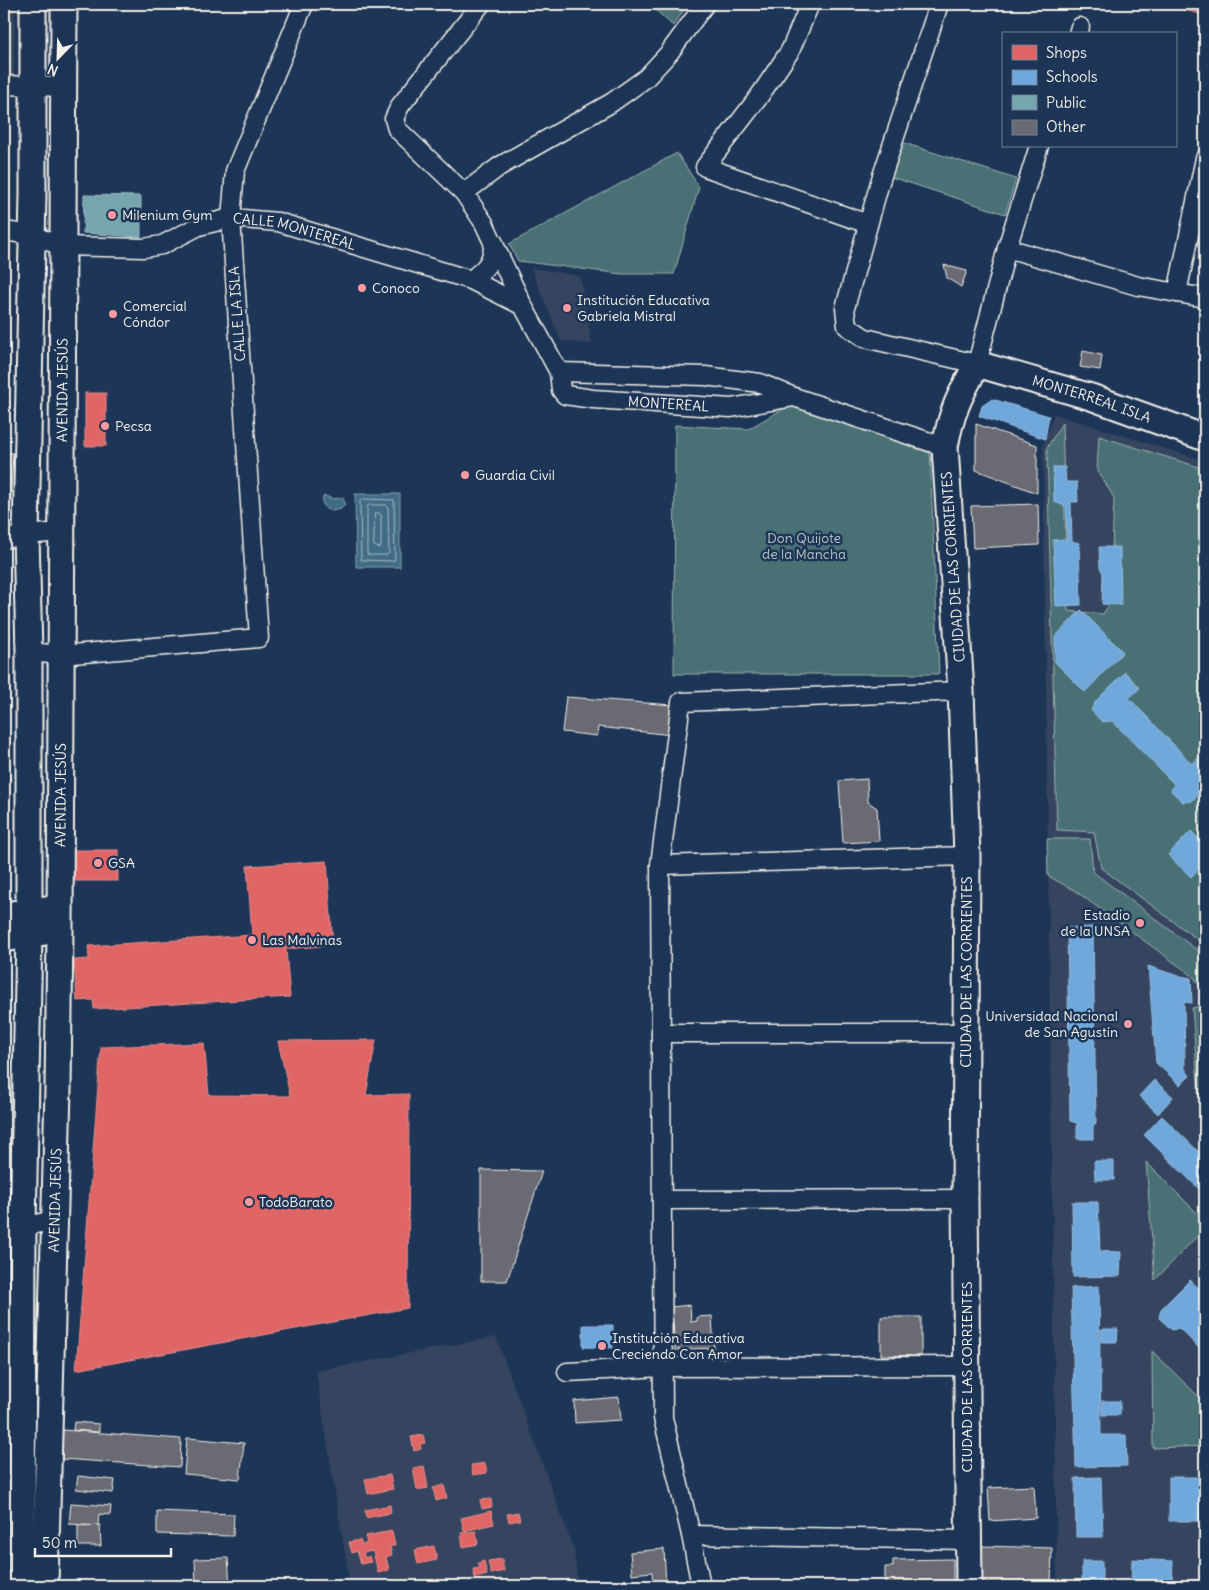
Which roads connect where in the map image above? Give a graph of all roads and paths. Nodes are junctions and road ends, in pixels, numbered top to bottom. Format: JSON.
{"nodes":[{"id":1,"x":33,"y":4,"type":"edge"},
{"id":2,"x":64,"y":4,"type":"edge"},
{"id":3,"x":304,"y":4,"type":"edge"},
{"id":4,"x":481,"y":4,"type":"edge"},
{"id":5,"x":705,"y":4,"type":"edge"},
{"id":6,"x":810,"y":4,"type":"edge"},
{"id":7,"x":939,"y":4,"type":"edge"},
{"id":8,"x":4,"y":85,"type":"edge"},
{"id":9,"x":32,"y":86,"type":"junction"},
{"id":10,"x":63,"y":87,"type":"junction"},
{"id":11,"x":1038,"y":148,"type":"edge"},
{"id":12,"x":1205,"y":158,"type":"edge"},
{"id":13,"x":464,"y":192,"type":"junction"},
{"id":14,"x":231,"y":218,"type":"junction"},
{"id":15,"x":868,"y":224,"type":"junction"},
{"id":16,"x":4,"y":231,"type":"edge"},
{"id":17,"x":31,"y":235,"type":"junction"},
{"id":18,"x":494,"y":242,"type":"junction"},
{"id":19,"x":62,"y":246,"type":"junction"},
{"id":20,"x":1007,"y":248,"type":"junction"},
{"id":21,"x":471,"y":280,"type":"junction"},
{"id":22,"x":1177,"y":293,"type":"junction"},
{"id":23,"x":1205,"y":298,"type":"edge"},
{"id":24,"x":523,"y":306,"type":"junction"},
{"id":25,"x":30,"y":328,"type":"junction"},
{"id":26,"x":62,"y":329,"type":"junction"},
{"id":27,"x":977,"y":364,"type":"junction"},
{"id":28,"x":559,"y":372,"type":"junction"},
{"id":29,"x":794,"y":397,"type":"junction"},
{"id":30,"x":1205,"y":438,"type":"edge"},
{"id":31,"x":945,"y":447,"type":"junction"},
{"id":32,"x":62,"y":532,"type":"junction"},
{"id":33,"x":15,"y":537,"type":"edge"},
{"id":34,"x":28,"y":652,"type":"junction"},
{"id":35,"x":61,"y":655,"type":"junction"},
{"id":36,"x":961,"y":690,"type":"junction"},
{"id":37,"x":967,"y":856,"type":"junction"},
{"id":38,"x":660,"y":865,"type":"junction"},
{"id":39,"x":4,"y":916,"type":"edge"},
{"id":40,"x":60,"y":919,"type":"junction"},
{"id":41,"x":28,"y":923,"type":"junction"},
{"id":42,"x":4,"y":939,"type":"edge"},
{"id":43,"x":661,"y":1033,"type":"junction"},
{"id":44,"x":966,"y":1033,"type":"junction"},
{"id":45,"x":27,"y":1088,"type":"junction"},
{"id":46,"x":58,"y":1089,"type":"junction"},
{"id":47,"x":965,"y":1199,"type":"junction"},
{"id":48,"x":662,"y":1200,"type":"junction"},
{"id":49,"x":54,"y":1220,"type":"junction"},
{"id":50,"x":13,"y":1229,"type":"edge"},
{"id":51,"x":22,"y":1354,"type":"junction"},
{"id":52,"x":50,"y":1354,"type":"junction"},
{"id":53,"x":967,"y":1366,"type":"junction"},
{"id":54,"x":663,"y":1367,"type":"junction"},
{"id":55,"x":567,"y":1372,"type":"dead end"},
{"id":56,"x":691,"y":1535,"type":"junction"},
{"id":57,"x":968,"y":1540,"type":"junction"},
{"id":58,"x":22,"y":1586,"type":"edge"},
{"id":59,"x":45,"y":1586,"type":"edge"},
{"id":60,"x":701,"y":1586,"type":"edge"},
{"id":61,"x":968,"y":1586,"type":"edge"}],
"edges":[{"from":1,"to":9,"type":"main road"},
{"from":2,"to":10,"type":"main road","name":"AVENIDA JESÚS"},
{"from":3,"to":14,"type":"street","name":"CALLE LA ISLA"},
{"from":4,"to":13,"type":"street","name":"MONTEREAL"},
{"from":5,"to":13,"type":"street"},
{"from":6,"to":15,"type":"street"},
{"from":7,"to":15,"type":"street"},
{"from":8,"to":9,"type":"street"},
{"from":9,"to":10,"type":"street"},
{"from":9,"to":17,"type":"main road"},
{"from":10,"to":19,"type":"main road","name":"AVENIDA JESÚS"},
{"from":11,"to":20,"type":"street"},
{"from":12,"to":22,"type":"street"},
{"from":13,"to":18,"type":"street","name":"MONTEREAL"},
{"from":14,"to":19,"type":"street","name":"CALLE MONTEREAL"},
{"from":14,"to":21,"type":"street","name":"CALLE MONTEREAL"},
{"from":14,"to":35,"type":"street","name":"CALLE LA ISLA"},
{"from":15,"to":27,"type":"street"},
{"from":16,"to":17,"type":"street","name":"CALLE MONTEREAL"},
{"from":17,"to":19,"type":"street","name":"CALLE MONTEREAL"},
{"from":17,"to":25,"type":"main road"},
{"from":18,"to":21,"type":"street"},
{"from":18,"to":24,"type":"street","name":"MONTEREAL"},
{"from":19,"to":26,"type":"main road","name":"AVENIDA JESÚS"},
{"from":20,"to":22,"type":"street"},
{"from":20,"to":27,"type":"street"},
{"from":21,"to":24,"type":"street","name":"CALLE MONTEREAL"},
{"from":22,"to":23,"type":"street"},
{"from":24,"to":28,"type":"street","name":"MONTEREAL"},
{"from":25,"to":26,"type":"main road"},
{"from":25,"to":33,"type":"main road"},
{"from":26,"to":32,"type":"main road","name":"AVENIDA JESÚS"},
{"from":27,"to":30,"type":"main road","name":"MONTERREAL ISLA"},
{"from":27,"to":31,"type":"main road","name":"CIUDAD DE LAS CORRIENTES"},
{"from":28,"to":29,"type":"street","name":"MONTEREAL"},
{"from":28,"to":29,"type":"street","name":"MONTEREAL"},
{"from":29,"to":31,"type":"street","name":"MONTEREAL"},
{"from":31,"to":36,"type":"main road","name":"CIUDAD DE LAS CORRIENTES"},
{"from":32,"to":33,"type":"street"},
{"from":32,"to":35,"type":"main road","name":"AVENIDA JESÚS"},
{"from":33,"to":34,"type":"main road"},
{"from":34,"to":35,"type":"street"},
{"from":34,"to":41,"type":"main road"},
{"from":35,"to":40,"type":"main road","name":"AVENIDA JESÚS"},
{"from":36,"to":37,"type":"main road","name":"CIUDAD DE LAS CORRIENTES"},
{"from":36,"to":38,"type":"street"},
{"from":37,"to":38,"type":"street"},
{"from":37,"to":44,"type":"main road","name":"CIUDAD DE LAS CORRIENTES"},
{"from":38,"to":43,"type":"street"},
{"from":39,"to":41,"type":"main road"},
{"from":40,"to":41,"type":"main road"},
{"from":40,"to":46,"type":"main road","name":"AVENIDA JESÚS"},
{"from":41,"to":42,"type":"main road"},
{"from":41,"to":45,"type":"main road"},
{"from":43,"to":44,"type":"street"},
{"from":43,"to":48,"type":"street"},
{"from":44,"to":47,"type":"main road","name":"CIUDAD DE LAS CORRIENTES"},
{"from":45,"to":46,"type":"main road"},
{"from":45,"to":50,"type":"main road"},
{"from":46,"to":49,"type":"main road","name":"AVENIDA JESÚS"},
{"from":47,"to":48,"type":"street"},
{"from":47,"to":53,"type":"main road","name":"CIUDAD DE LAS CORRIENTES"},
{"from":48,"to":54,"type":"street"},
{"from":49,"to":50,"type":"street"},
{"from":49,"to":52,"type":"main road","name":"AVENIDA JESÚS"},
{"from":50,"to":51,"type":"main road"},
{"from":51,"to":52,"type":"main road"},
{"from":51,"to":58,"type":"main road"},
{"from":52,"to":59,"type":"main road","name":"AVENIDA JESÚS"},
{"from":53,"to":54,"type":"street"},
{"from":53,"to":57,"type":"main road","name":"CIUDAD DE LAS CORRIENTES"},
{"from":54,"to":55,"type":"street"},
{"from":54,"to":56,"type":"street"},
{"from":56,"to":57,"type":"street"},
{"from":56,"to":60,"type":"street"},
{"from":57,"to":61,"type":"main road","name":"CIUDAD DE LAS CORRIENTES"}]}
